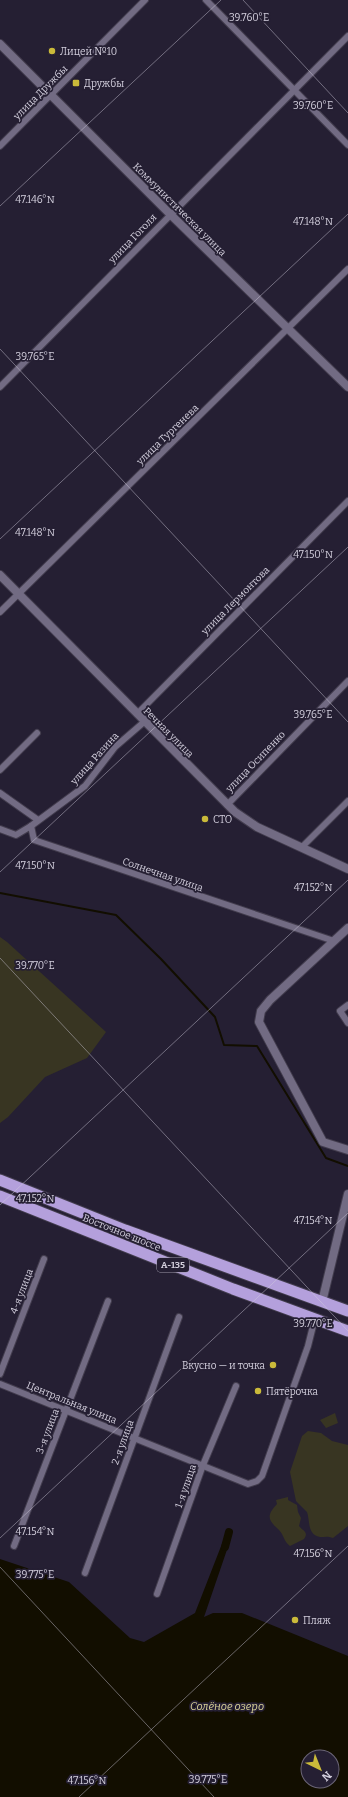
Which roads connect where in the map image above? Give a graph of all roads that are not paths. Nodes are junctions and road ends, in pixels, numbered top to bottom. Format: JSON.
{"nodes":[{"id":1,"x":145,"y":0,"type":"edge"},
{"id":2,"x":206,"y":0,"type":"edge"},
{"id":3,"x":348,"y":36,"type":"edge"},
{"id":4,"x":0,"y":44,"type":"edge"},
{"id":5,"x":293,"y":90,"type":"junction"},
{"id":6,"x":51,"y":95,"type":"junction"},
{"id":7,"x":348,"y":145,"type":"edge"},
{"id":8,"x":0,"y":146,"type":"edge"},
{"id":9,"x":170,"y":214,"type":"junction"},
{"id":10,"x":348,"y":269,"type":"edge"},
{"id":11,"x":288,"y":329,"type":"junction"},
{"id":12,"x":0,"y":387,"type":"edge"},
{"id":13,"x":348,"y":387,"type":"edge"},
{"id":14,"x":348,"y":501,"type":"edge"},
{"id":15,"x":0,"y":575,"type":"edge"},
{"id":16,"x":19,"y":594,"type":"junction"},
{"id":17,"x":0,"y":612,"type":"edge"},
{"id":18,"x":348,"y":681,"type":"edge"},
{"id":19,"x":137,"y":714,"type":"junction"},
{"id":20,"x":144,"y":722,"type":"junction"},
{"id":21,"x":37,"y":733,"type":"dead end"},
{"id":22,"x":0,"y":770,"type":"edge"},
{"id":23,"x":0,"y":793,"type":"edge"},
{"id":24,"x":348,"y":802,"type":"edge"},
{"id":25,"x":226,"y":804,"type":"junction"},
{"id":26,"x":38,"y":820,"type":"junction"},
{"id":27,"x":31,"y":826,"type":"junction"},
{"id":28,"x":0,"y":829,"type":"edge"},
{"id":29,"x":302,"y":847,"type":"junction"},
{"id":30,"x":348,"y":869,"type":"edge"},
{"id":31,"x":348,"y":928,"type":"edge"},
{"id":32,"x":334,"y":941,"type":"junction"},
{"id":33,"x":348,"y":1005,"type":"edge"},
{"id":34,"x":348,"y":1023,"type":"edge"},
{"id":35,"x":348,"y":1150,"type":"edge"},
{"id":36,"x":0,"y":1180,"type":"edge"},
{"id":37,"x":348,"y":1194,"type":"edge"},
{"id":38,"x":0,"y":1196,"type":"edge"},
{"id":39,"x":125,"y":1230,"type":"junction"},
{"id":40,"x":90,"y":1232,"type":"junction"},
{"id":41,"x":44,"y":1259,"type":"dead end"},
{"id":42,"x":108,"y":1301,"type":"dead end"},
{"id":43,"x":322,"y":1302,"type":"junction"},
{"id":44,"x":348,"y":1311,"type":"edge"},
{"id":45,"x":179,"y":1317,"type":"dead end"},
{"id":46,"x":315,"y":1318,"type":"junction"},
{"id":47,"x":348,"y":1331,"type":"edge"},
{"id":48,"x":0,"y":1374,"type":"edge"},
{"id":49,"x":0,"y":1384,"type":"edge"},
{"id":50,"x":236,"y":1386,"type":"dead end"},
{"id":51,"x":66,"y":1410,"type":"junction"},
{"id":52,"x":134,"y":1438,"type":"junction"},
{"id":53,"x":203,"y":1465,"type":"junction"},
{"id":54,"x":14,"y":1546,"type":"dead end"},
{"id":55,"x":85,"y":1574,"type":"dead end"},
{"id":56,"x":157,"y":1594,"type":"dead end"}],
"edges":[{"from":1,"to":6,"type":"street","name":"улица Дружбы"},
{"from":2,"to":5,"type":"street"},
{"from":3,"to":5,"type":"street","name":"улица Гоголя"},
{"from":4,"to":6,"type":"street","name":"Коммунистическая улица"},
{"from":5,"to":7,"type":"street"},
{"from":5,"to":9,"type":"street","name":"улица Гоголя"},
{"from":6,"to":8,"type":"street","name":"улица Дружбы"},
{"from":6,"to":9,"type":"street","name":"Коммунистическая улица"},
{"from":9,"to":11,"type":"street","name":"Коммунистическая улица"},
{"from":9,"to":12,"type":"street","name":"улица Гоголя"},
{"from":10,"to":11,"type":"street","name":"улица Тургенева"},
{"from":11,"to":13,"type":"street","name":"Коммунистическая улица"},
{"from":11,"to":16,"type":"street","name":"улица Тургенева"},
{"from":14,"to":19,"type":"street","name":"улица Лермонтова"},
{"from":15,"to":16,"type":"street","name":"Речная улица"},
{"from":16,"to":17,"type":"street","name":"улица Тургенева"},
{"from":16,"to":19,"type":"street","name":"Речная улица"},
{"from":18,"to":25,"type":"street","name":"улица Осипенко"},
{"from":19,"to":20,"type":"street","name":"Речная улица"},
{"from":20,"to":25,"type":"street","name":"Речная улица"},
{"from":20,"to":26,"type":"street","name":"улица Разина"},
{"from":21,"to":22,"type":"street"},
{"from":23,"to":26,"type":"street"},
{"from":24,"to":29,"type":"street"},
{"from":25,"to":29,"type":"street","name":"Речная улица"},
{"from":26,"to":27,"type":"street","name":"улица Разина"},
{"from":27,"to":28,"type":"street"},
{"from":27,"to":32,"type":"street","name":"Солнечная улица"},
{"from":29,"to":30,"type":"street","name":"Речная улица"},
{"from":31,"to":32,"type":"street"},
{"from":32,"to":35,"type":"street"},
{"from":33,"to":34,"type":"street"},
{"from":36,"to":39,"type":"highway","name":"Восточное шоссе","number":"А-135"},
{"from":37,"to":43,"type":"street"},
{"from":38,"to":40,"type":"highway","name":"Восточное шоссе","number":"А-135"},
{"from":39,"to":40,"type":"highway"},
{"from":39,"to":43,"type":"highway","name":"Восточное шоссе","number":"А-135"},
{"from":40,"to":46,"type":"highway","name":"Восточное шоссе","number":"А-135"},
{"from":41,"to":48,"type":"street","name":"4-я улица"},
{"from":42,"to":51,"type":"street","name":"3-я улица"},
{"from":43,"to":44,"type":"highway","name":"Восточное шоссе","number":"А-135"},
{"from":45,"to":52,"type":"street","name":"2-я улица"},
{"from":46,"to":47,"type":"highway","name":"Восточное шоссе","number":"А-135"},
{"from":46,"to":53,"type":"street","name":"Центральная улица"},
{"from":49,"to":51,"type":"street","name":"Центральная улица"},
{"from":50,"to":53,"type":"street","name":"1-я улица"},
{"from":51,"to":52,"type":"street","name":"Центральная улица"},
{"from":51,"to":54,"type":"street","name":"3-я улица"},
{"from":52,"to":53,"type":"street","name":"Центральная улица"},
{"from":52,"to":55,"type":"street","name":"2-я улица"},
{"from":53,"to":56,"type":"street","name":"1-я улица"}]}
